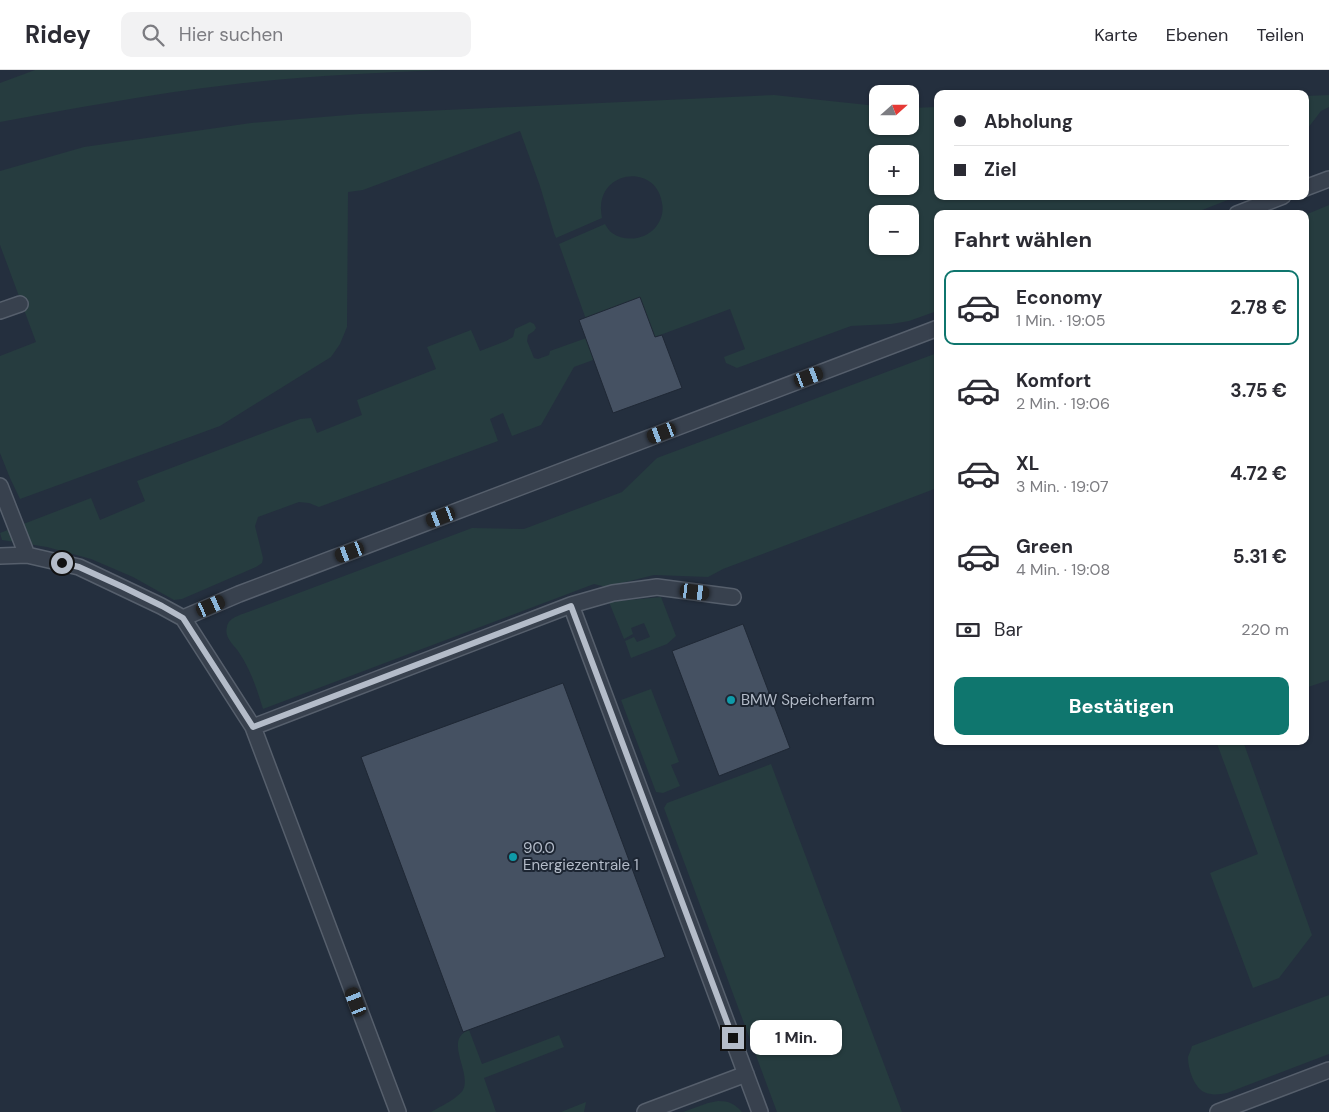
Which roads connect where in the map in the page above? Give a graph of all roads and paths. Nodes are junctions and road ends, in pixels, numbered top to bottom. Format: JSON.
{"nodes":[{"id":1,"x":1329,"y":179,"type":"edge"},
{"id":2,"x":1309,"y":186,"type":"edge"},
{"id":3,"x":1273,"y":200,"type":"edge"},
{"id":4,"x":1247,"y":210,"type":"edge"},
{"id":5,"x":20,"y":304,"type":"dead end"},
{"id":6,"x":0,"y":311,"type":"edge"},
{"id":7,"x":934,"y":330,"type":"edge"},
{"id":8,"x":0,"y":486,"type":"edge"},
{"id":9,"x":27,"y":555,"type":"junction"},
{"id":10,"x":0,"y":556,"type":"edge"},
{"id":11,"x":733,"y":597,"type":"dead end"},
{"id":12,"x":571,"y":606,"type":"junction"},
{"id":13,"x":183,"y":618,"type":"junction"},
{"id":14,"x":253,"y":727,"type":"junction"},
{"id":15,"x":1329,"y":1070,"type":"edge"},
{"id":16,"x":746,"y":1074,"type":"junction"},
{"id":17,"x":398,"y":1112,"type":"edge"},
{"id":18,"x":645,"y":1112,"type":"edge"},
{"id":19,"x":760,"y":1112,"type":"edge"},
{"id":20,"x":1218,"y":1112,"type":"edge"}],
"edges":[{"from":1,"to":2,"type":"lane"},
{"from":3,"to":4,"type":"lane"},
{"from":5,"to":6,"type":"lane"},
{"from":7,"to":13,"type":"lane"},
{"from":8,"to":9,"type":"lane"},
{"from":9,"to":10,"type":"lane"},
{"from":9,"to":13,"type":"lane"},
{"from":11,"to":12,"type":"lane"},
{"from":12,"to":14,"type":"lane"},
{"from":12,"to":16,"type":"lane"},
{"from":13,"to":14,"type":"lane"},
{"from":14,"to":17,"type":"lane"},
{"from":15,"to":20,"type":"lane"},
{"from":16,"to":18,"type":"lane"},
{"from":16,"to":19,"type":"lane"}]}
